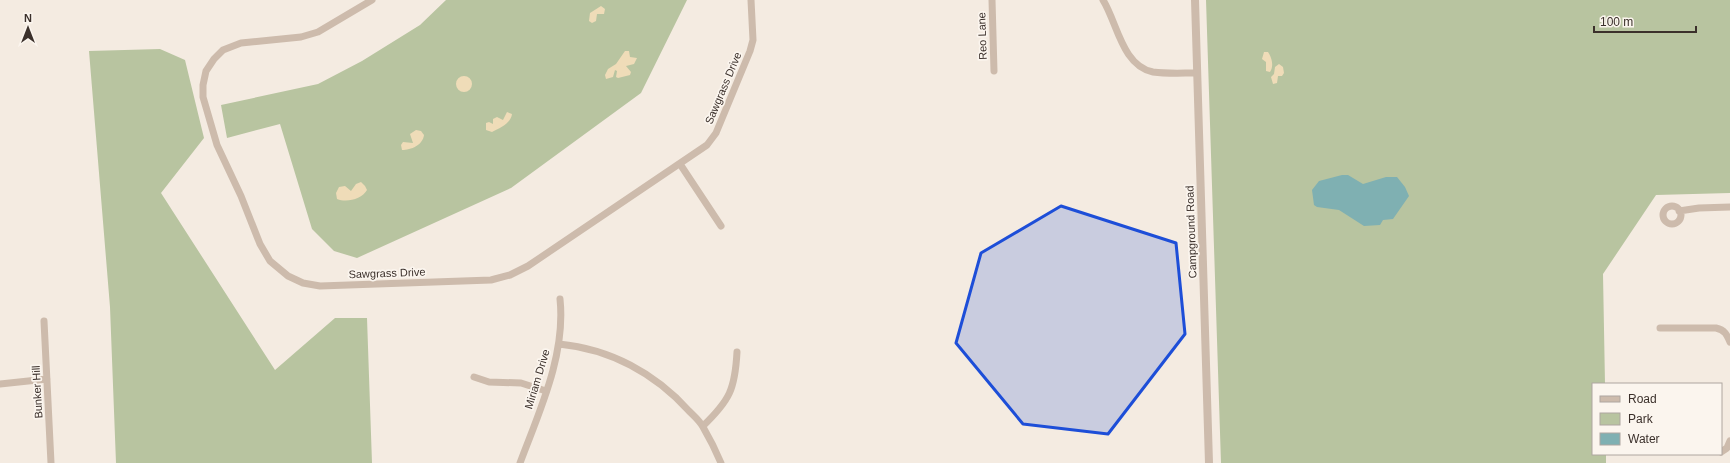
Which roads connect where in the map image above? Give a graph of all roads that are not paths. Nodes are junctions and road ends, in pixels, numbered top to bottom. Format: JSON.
{"nodes":[{"id":1,"x":372,"y":0,"type":"edge"},
{"id":2,"x":751,"y":0,"type":"edge"},
{"id":3,"x":992,"y":0,"type":"edge"},
{"id":4,"x":1103,"y":0,"type":"edge"},
{"id":5,"x":1195,"y":0,"type":"edge"},
{"id":6,"x":994,"y":71,"type":"dead end"},
{"id":7,"x":1196,"y":73,"type":"junction"},
{"id":8,"x":680,"y":164,"type":"junction"},
{"id":9,"x":1730,"y":207,"type":"edge"},
{"id":10,"x":1679,"y":211,"type":"dead end"},
{"id":11,"x":720,"y":226,"type":"dead end"},
{"id":12,"x":560,"y":299,"type":"dead end"},
{"id":13,"x":44,"y":321,"type":"dead end"},
{"id":14,"x":1660,"y":328,"type":"dead end"},
{"id":15,"x":1730,"y":342,"type":"edge"},
{"id":16,"x":559,"y":344,"type":"junction"},
{"id":17,"x":737,"y":352,"type":"dead end"},
{"id":18,"x":474,"y":378,"type":"dead end"},
{"id":19,"x":47,"y":379,"type":"junction"},
{"id":20,"x":0,"y":384,"type":"edge"},
{"id":21,"x":546,"y":391,"type":"junction"},
{"id":22,"x":702,"y":426,"type":"junction"},
{"id":23,"x":1730,"y":441,"type":"edge"},
{"id":24,"x":1722,"y":451,"type":"edge"},
{"id":25,"x":51,"y":463,"type":"edge"},
{"id":26,"x":520,"y":463,"type":"edge"},
{"id":27,"x":721,"y":463,"type":"edge"},
{"id":28,"x":1209,"y":463,"type":"edge"}],
"edges":[{"from":1,"to":8,"type":"street","name":"Sawgrass Drive"},
{"from":2,"to":8,"type":"street","name":"Sawgrass Drive"},
{"from":3,"to":6,"type":"street","name":"Reo Lane"},
{"from":4,"to":7,"type":"street"},
{"from":5,"to":7,"type":"street","name":"Campground Road"},
{"from":7,"to":28,"type":"street","name":"Campground Road"},
{"from":8,"to":11,"type":"street"},
{"from":9,"to":10,"type":"street"},
{"from":12,"to":16,"type":"street","name":"Miriam Drive"},
{"from":13,"to":19,"type":"street","name":"Bunker Hill"},
{"from":14,"to":15,"type":"street"},
{"from":16,"to":21,"type":"street","name":"Miriam Drive"},
{"from":16,"to":22,"type":"street"},
{"from":17,"to":22,"type":"street"},
{"from":18,"to":21,"type":"street"},
{"from":19,"to":20,"type":"street"},
{"from":19,"to":25,"type":"street","name":"Bunker Hill"},
{"from":21,"to":26,"type":"street","name":"Miriam Drive"},
{"from":22,"to":27,"type":"street"},
{"from":23,"to":24,"type":"street"}]}
